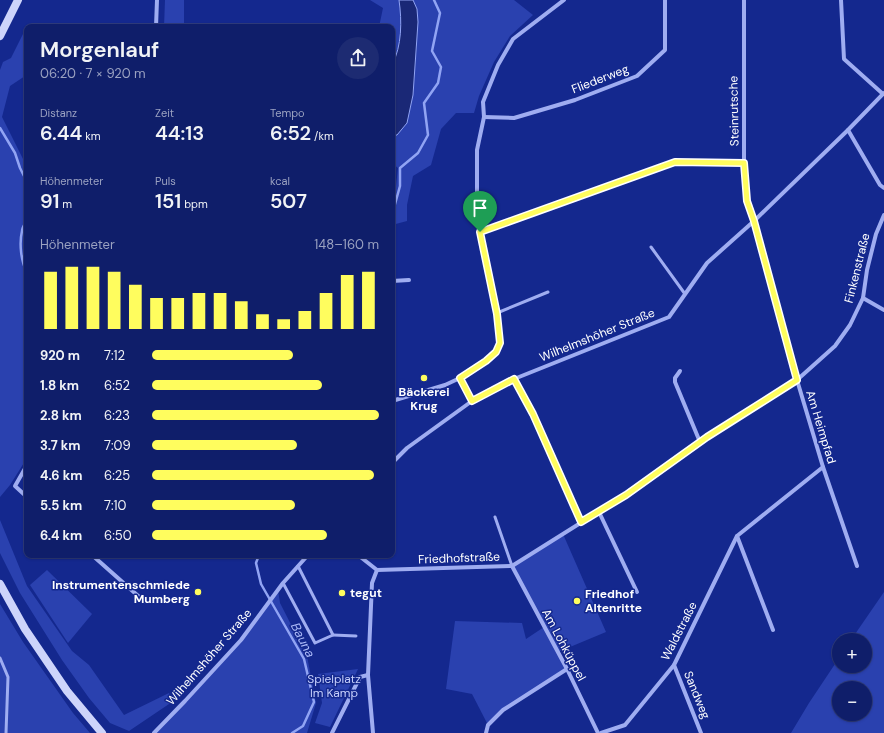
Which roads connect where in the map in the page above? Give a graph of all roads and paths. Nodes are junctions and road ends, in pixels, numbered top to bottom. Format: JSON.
{"nodes":[{"id":1,"x":18,"y":0,"type":"edge"},
{"id":2,"x":157,"y":0,"type":"edge"},
{"id":3,"x":564,"y":0,"type":"edge"},
{"id":4,"x":666,"y":0,"type":"edge"},
{"id":5,"x":744,"y":0,"type":"edge"},
{"id":6,"x":841,"y":0,"type":"edge"},
{"id":7,"x":156,"y":24,"type":"edge"},
{"id":8,"x":0,"y":36,"type":"edge"},
{"id":9,"x":883,"y":94,"type":"edge"},
{"id":10,"x":484,"y":117,"type":"junction"},
{"id":11,"x":848,"y":130,"type":"junction"},
{"id":12,"x":744,"y":163,"type":"junction"},
{"id":13,"x":884,"y":188,"type":"edge"},
{"id":14,"x":884,"y":215,"type":"edge"},
{"id":15,"x":754,"y":221,"type":"junction"},
{"id":16,"x":480,"y":232,"type":"junction"},
{"id":17,"x":651,"y":246,"type":"dead end"},
{"id":18,"x":409,"y":280,"type":"dead end"},
{"id":19,"x":395,"y":281,"type":"edge"},
{"id":20,"x":548,"y":292,"type":"dead end"},
{"id":21,"x":685,"y":294,"type":"junction"},
{"id":22,"x":863,"y":298,"type":"junction"},
{"id":23,"x":884,"y":310,"type":"edge"},
{"id":24,"x":497,"y":314,"type":"junction"},
{"id":25,"x":835,"y":346,"type":"joint"},
{"id":26,"x":680,"y":371,"type":"dead end"},
{"id":27,"x":460,"y":378,"type":"junction"},
{"id":28,"x":514,"y":379,"type":"junction"},
{"id":29,"x":797,"y":380,"type":"junction"},
{"id":30,"x":395,"y":400,"type":"edge"},
{"id":31,"x":472,"y":401,"type":"junction"},
{"id":32,"x":700,"y":442,"type":"junction"},
{"id":33,"x":395,"y":460,"type":"edge"},
{"id":34,"x":823,"y":467,"type":"junction"},
{"id":35,"x":24,"y":470,"type":"edge"},
{"id":36,"x":24,"y":494,"type":"edge"},
{"id":37,"x":599,"y":512,"type":"junction"},
{"id":38,"x":495,"y":517,"type":"dead end"},
{"id":39,"x":581,"y":522,"type":"junction"},
{"id":40,"x":738,"y":536,"type":"junction"},
{"id":41,"x":95,"y":558,"type":"edge"},
{"id":42,"x":305,"y":558,"type":"edge"},
{"id":43,"x":362,"y":558,"type":"edge"},
{"id":44,"x":298,"y":566,"type":"junction"},
{"id":45,"x":512,"y":566,"type":"junction"},
{"id":46,"x":857,"y":566,"type":"dead end"},
{"id":47,"x":377,"y":570,"type":"junction"},
{"id":48,"x":283,"y":583,"type":"junction"},
{"id":49,"x":0,"y":584,"type":"edge"},
{"id":50,"x":637,"y":592,"type":"dead end"},
{"id":51,"x":145,"y":602,"type":"dead end"},
{"id":52,"x":773,"y":630,"type":"dead end"},
{"id":53,"x":333,"y":635,"type":"junction"},
{"id":54,"x":356,"y":636,"type":"dead end"},
{"id":55,"x":0,"y":658,"type":"edge"},
{"id":56,"x":674,"y":665,"type":"junction"},
{"id":57,"x":567,"y":669,"type":"junction"},
{"id":58,"x":368,"y":676,"type":"junction"},
{"id":59,"x":6,"y":733,"type":"edge"},
{"id":60,"x":102,"y":733,"type":"edge"},
{"id":61,"x":154,"y":733,"type":"edge"},
{"id":62,"x":332,"y":733,"type":"edge"},
{"id":63,"x":373,"y":733,"type":"edge"},
{"id":64,"x":486,"y":733,"type":"edge"},
{"id":65,"x":599,"y":733,"type":"edge"},
{"id":66,"x":701,"y":733,"type":"edge"}],
"edges":[{"from":1,"to":8,"type":"main road"},
{"from":2,"to":7,"type":"street"},
{"from":3,"to":10,"type":"street"},
{"from":4,"to":10,"type":"street","name":"Fliederweg"},
{"from":5,"to":12,"type":"street","name":"Steinrutsche"},
{"from":6,"to":9,"type":"street"},
{"from":9,"to":11,"type":"street","name":"Wilhelmshöher Straße"},
{"from":10,"to":16,"type":"street"},
{"from":11,"to":13,"type":"street"},
{"from":11,"to":15,"type":"street","name":"Wilhelmshöher Straße"},
{"from":12,"to":15,"type":"street","name":"Steinrutsche"},
{"from":12,"to":16,"type":"street"},
{"from":14,"to":22,"type":"street","name":"Finkenstraße"},
{"from":15,"to":21,"type":"street","name":"Wilhelmshöher Straße"},
{"from":15,"to":29,"type":"street","name":"Am Heimpfad"},
{"from":16,"to":24,"type":"street"},
{"from":17,"to":21,"type":"lane"},
{"from":18,"to":19,"type":"street"},
{"from":20,"to":24,"type":"lane"},
{"from":21,"to":28,"type":"street","name":"Wilhelmshöher Straße"},
{"from":22,"to":23,"type":"street"},
{"from":22,"to":25,"type":"street","name":"Finkenstraße"},
{"from":24,"to":27,"type":"street"},
{"from":25,"to":29,"type":"street","name":"Friedhofstraße"},
{"from":26,"to":32,"type":"street"},
{"from":27,"to":30,"type":"street"},
{"from":27,"to":31,"type":"street"},
{"from":28,"to":31,"type":"street","name":"Wilhelmshöher Straße"},
{"from":28,"to":39,"type":"street"},
{"from":29,"to":32,"type":"street","name":"Friedhofstraße"},
{"from":29,"to":34,"type":"street","name":"Am Heimpfad"},
{"from":31,"to":33,"type":"street","name":"Wilhelmshöher Straße"},
{"from":32,"to":37,"type":"street","name":"Friedhofstraße"},
{"from":34,"to":40,"type":"street","name":"Waldstraße"},
{"from":34,"to":46,"type":"street","name":"Am Heimpfad"},
{"from":35,"to":36,"type":"street"},
{"from":37,"to":39,"type":"street","name":"Friedhofstraße"},
{"from":37,"to":50,"type":"street"},
{"from":38,"to":45,"type":"lane"},
{"from":39,"to":45,"type":"street","name":"Friedhofstraße"},
{"from":40,"to":52,"type":"street"},
{"from":40,"to":56,"type":"street","name":"Waldstraße"},
{"from":41,"to":51,"type":"street"},
{"from":42,"to":44,"type":"street","name":"Wilhelmshöher Straße"},
{"from":43,"to":47,"type":"street"},
{"from":44,"to":48,"type":"street","name":"Wilhelmshöher Straße"},
{"from":44,"to":53,"type":"lane"},
{"from":45,"to":47,"type":"street","name":"Friedhofstraße"},
{"from":45,"to":57,"type":"street","name":"Am Lohküppel"},
{"from":47,"to":58,"type":"street"},
{"from":48,"to":53,"type":"lane"},
{"from":48,"to":61,"type":"street","name":"Wilhelmshöher Straße"},
{"from":49,"to":60,"type":"main road"},
{"from":53,"to":54,"type":"lane"},
{"from":55,"to":59,"type":"lane"},
{"from":56,"to":65,"type":"street","name":"Waldstraße"},
{"from":56,"to":66,"type":"street","name":"Sandweg"},
{"from":57,"to":64,"type":"street"},
{"from":57,"to":65,"type":"street","name":"Am Lohküppel"},
{"from":58,"to":62,"type":"street"},
{"from":58,"to":63,"type":"street"}]}
